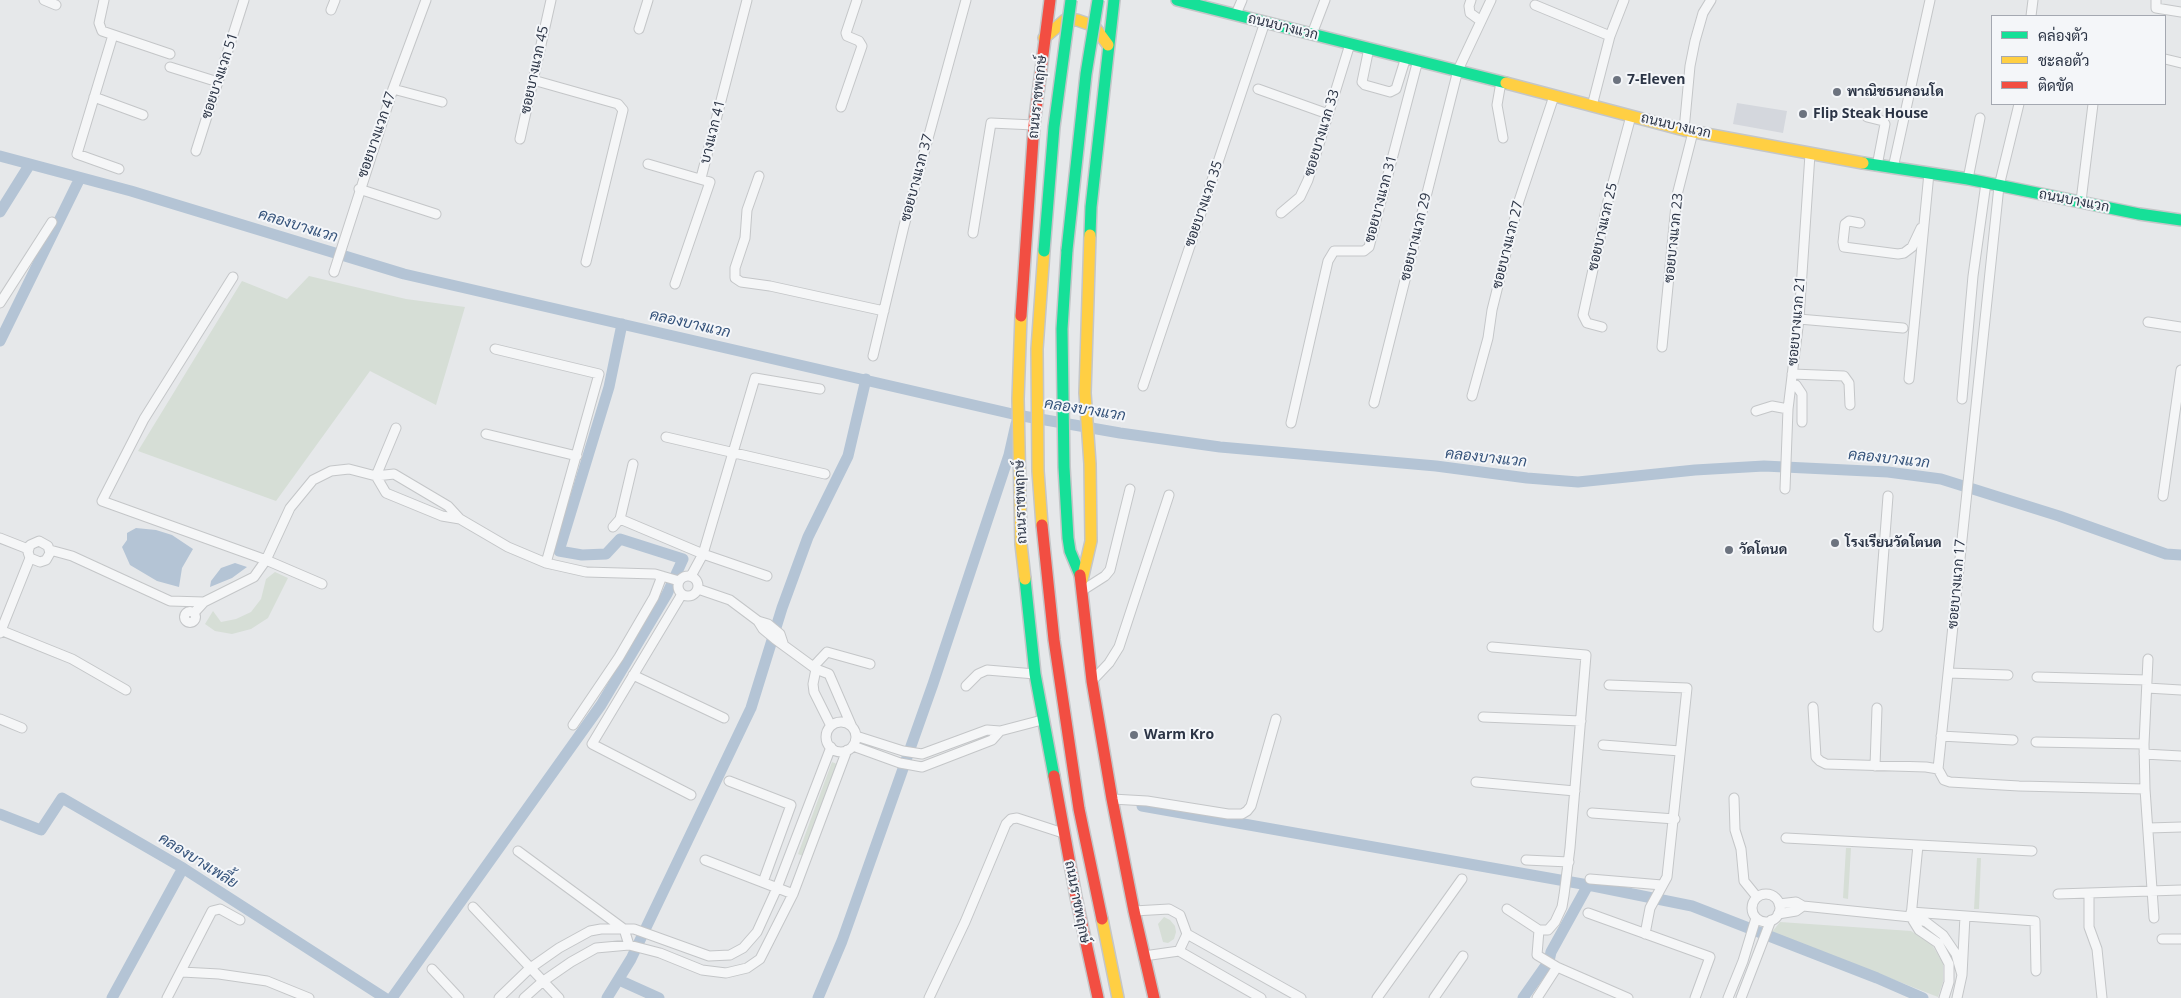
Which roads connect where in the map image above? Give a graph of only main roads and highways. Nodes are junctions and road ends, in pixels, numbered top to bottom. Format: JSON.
{"nodes":[{"id":1,"x":1050,"y":0,"type":"edge"},
{"id":2,"x":1071,"y":0,"type":"edge"},
{"id":3,"x":1098,"y":0,"type":"edge"},
{"id":4,"x":1114,"y":0,"type":"edge"},
{"id":5,"x":1177,"y":0,"type":"edge"},
{"id":6,"x":1044,"y":38,"type":"junction"},
{"id":7,"x":1108,"y":45,"type":"junction"},
{"id":8,"x":2181,"y":220,"type":"edge"},
{"id":9,"x":1082,"y":585,"type":"junction"},
{"id":10,"x":1098,"y":998,"type":"edge"},
{"id":11,"x":1118,"y":998,"type":"edge"},
{"id":12,"x":1154,"y":998,"type":"edge"}],
"edges":[{"from":1,"to":6,"type":"main road","name":"ถนนราชพฤกษ์"},
{"from":2,"to":11,"type":"main road","name":"ถนนราชพฤกษ์","bridge":true},
{"from":3,"to":9,"type":"main road","bridge":true},
{"from":4,"to":7,"type":"main road"},
{"from":5,"to":8,"type":"main road","name":"ถนนบางแวก"},
{"from":6,"to":7,"type":"main road"},
{"from":6,"to":10,"type":"main road","name":"ถนนราชพฤกษ์"},
{"from":7,"to":9,"type":"main road"},
{"from":9,"to":12,"type":"main road"}]}
